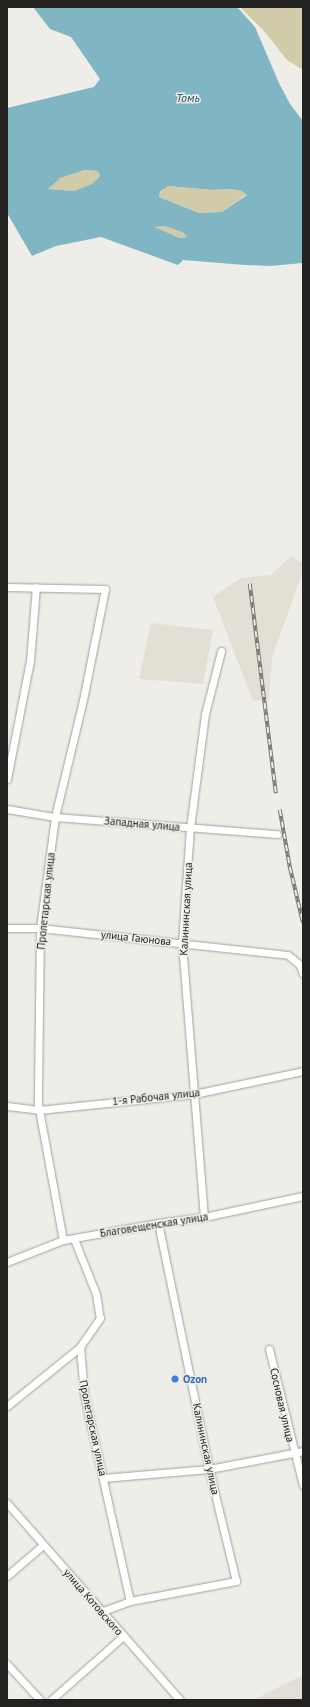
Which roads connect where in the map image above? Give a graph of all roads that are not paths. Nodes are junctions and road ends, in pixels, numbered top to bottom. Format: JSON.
{"nodes":[{"id":1,"x":7,"y":586,"type":"edge"},
{"id":2,"x":36,"y":587,"type":"junction"},
{"id":3,"x":221,"y":651,"type":"dead end"},
{"id":4,"x":7,"y":779,"type":"edge"},
{"id":5,"x":7,"y":809,"type":"edge"},
{"id":6,"x":55,"y":816,"type":"junction"},
{"id":7,"x":190,"y":828,"type":"junction"},
{"id":8,"x":276,"y":834,"type":"dead end"},
{"id":9,"x":7,"y":928,"type":"edge"},
{"id":10,"x":40,"y":928,"type":"junction"},
{"id":11,"x":182,"y":942,"type":"junction"},
{"id":12,"x":303,"y":974,"type":"edge"},
{"id":13,"x":303,"y":1071,"type":"edge"},
{"id":14,"x":194,"y":1094,"type":"junction"},
{"id":15,"x":7,"y":1106,"type":"edge"},
{"id":16,"x":39,"y":1110,"type":"junction"},
{"id":17,"x":303,"y":1196,"type":"edge"},
{"id":18,"x":204,"y":1218,"type":"junction"},
{"id":19,"x":158,"y":1223,"type":"junction"},
{"id":20,"x":74,"y":1239,"type":"junction"},
{"id":21,"x":63,"y":1240,"type":"junction"},
{"id":22,"x":7,"y":1262,"type":"edge"},
{"id":23,"x":80,"y":1348,"type":"junction"},
{"id":24,"x":269,"y":1348,"type":"dead end"},
{"id":25,"x":7,"y":1406,"type":"edge"},
{"id":26,"x":303,"y":1451,"type":"edge"},
{"id":27,"x":294,"y":1453,"type":"junction"},
{"id":28,"x":209,"y":1469,"type":"junction"},
{"id":29,"x":103,"y":1478,"type":"junction"},
{"id":30,"x":303,"y":1485,"type":"edge"},
{"id":31,"x":7,"y":1503,"type":"edge"},
{"id":32,"x":43,"y":1545,"type":"junction"},
{"id":33,"x":7,"y":1576,"type":"edge"},
{"id":34,"x":130,"y":1602,"type":"junction"},
{"id":35,"x":103,"y":1611,"type":"junction"},
{"id":36,"x":123,"y":1636,"type":"junction"},
{"id":37,"x":7,"y":1664,"type":"edge"},
{"id":38,"x":40,"y":1700,"type":"edge"},
{"id":39,"x":51,"y":1700,"type":"edge"},
{"id":40,"x":180,"y":1700,"type":"edge"}],
"edges":[{"from":1,"to":2,"type":"street"},
{"from":2,"to":4,"type":"street"},
{"from":2,"to":6,"type":"street","name":"Пролетарская улица"},
{"from":3,"to":7,"type":"street","name":"Калининская улица"},
{"from":5,"to":6,"type":"street","name":"Западная улица"},
{"from":6,"to":7,"type":"street","name":"Западная улица"},
{"from":6,"to":10,"type":"street","name":"Пролетарская улица"},
{"from":7,"to":8,"type":"street","name":"Западная улица"},
{"from":7,"to":11,"type":"street","name":"Калининская улица"},
{"from":9,"to":10,"type":"street","name":"улица Гаюнова"},
{"from":10,"to":11,"type":"street","name":"улица Гаюнова"},
{"from":10,"to":16,"type":"street","name":"Пролетарская улица"},
{"from":11,"to":12,"type":"street","name":"улица Гаюнова"},
{"from":11,"to":14,"type":"street","name":"Калининская улица"},
{"from":13,"to":14,"type":"street","name":"1-я Рабочая улица"},
{"from":14,"to":16,"type":"street","name":"1-я Рабочая улица"},
{"from":14,"to":18,"type":"street","name":"Калининская улица"},
{"from":15,"to":16,"type":"street","name":"1-я Рабочая улица"},
{"from":16,"to":21,"type":"street","name":"Пролетарская улица"},
{"from":17,"to":18,"type":"street","name":"Благовещенская улица"},
{"from":18,"to":19,"type":"street","name":"Благовещенская улица"},
{"from":19,"to":20,"type":"street","name":"Благовещенская улица"},
{"from":19,"to":28,"type":"street","name":"Калининская улица"},
{"from":20,"to":21,"type":"street","name":"Благовещенская улица"},
{"from":20,"to":23,"type":"street"},
{"from":21,"to":22,"type":"street","name":"Благовещенская улица"},
{"from":23,"to":25,"type":"street"},
{"from":23,"to":29,"type":"street","name":"Пролетарская улица"},
{"from":24,"to":27,"type":"street","name":"Сосновая улица"},
{"from":26,"to":27,"type":"street"},
{"from":27,"to":28,"type":"street"},
{"from":27,"to":30,"type":"street","name":"Сосновая улица"},
{"from":28,"to":29,"type":"street"},
{"from":28,"to":34,"type":"street","name":"Калининская улица"},
{"from":29,"to":34,"type":"street","name":"Пролетарская улица"},
{"from":31,"to":32,"type":"street","name":"улица Котовского"},
{"from":32,"to":33,"type":"street"},
{"from":32,"to":35,"type":"street","name":"улица Котовского"},
{"from":34,"to":35,"type":"street"},
{"from":35,"to":36,"type":"street","name":"улица Котовского"},
{"from":36,"to":39,"type":"street"},
{"from":36,"to":40,"type":"street","name":"улица Котовского"},
{"from":37,"to":38,"type":"street"}]}
